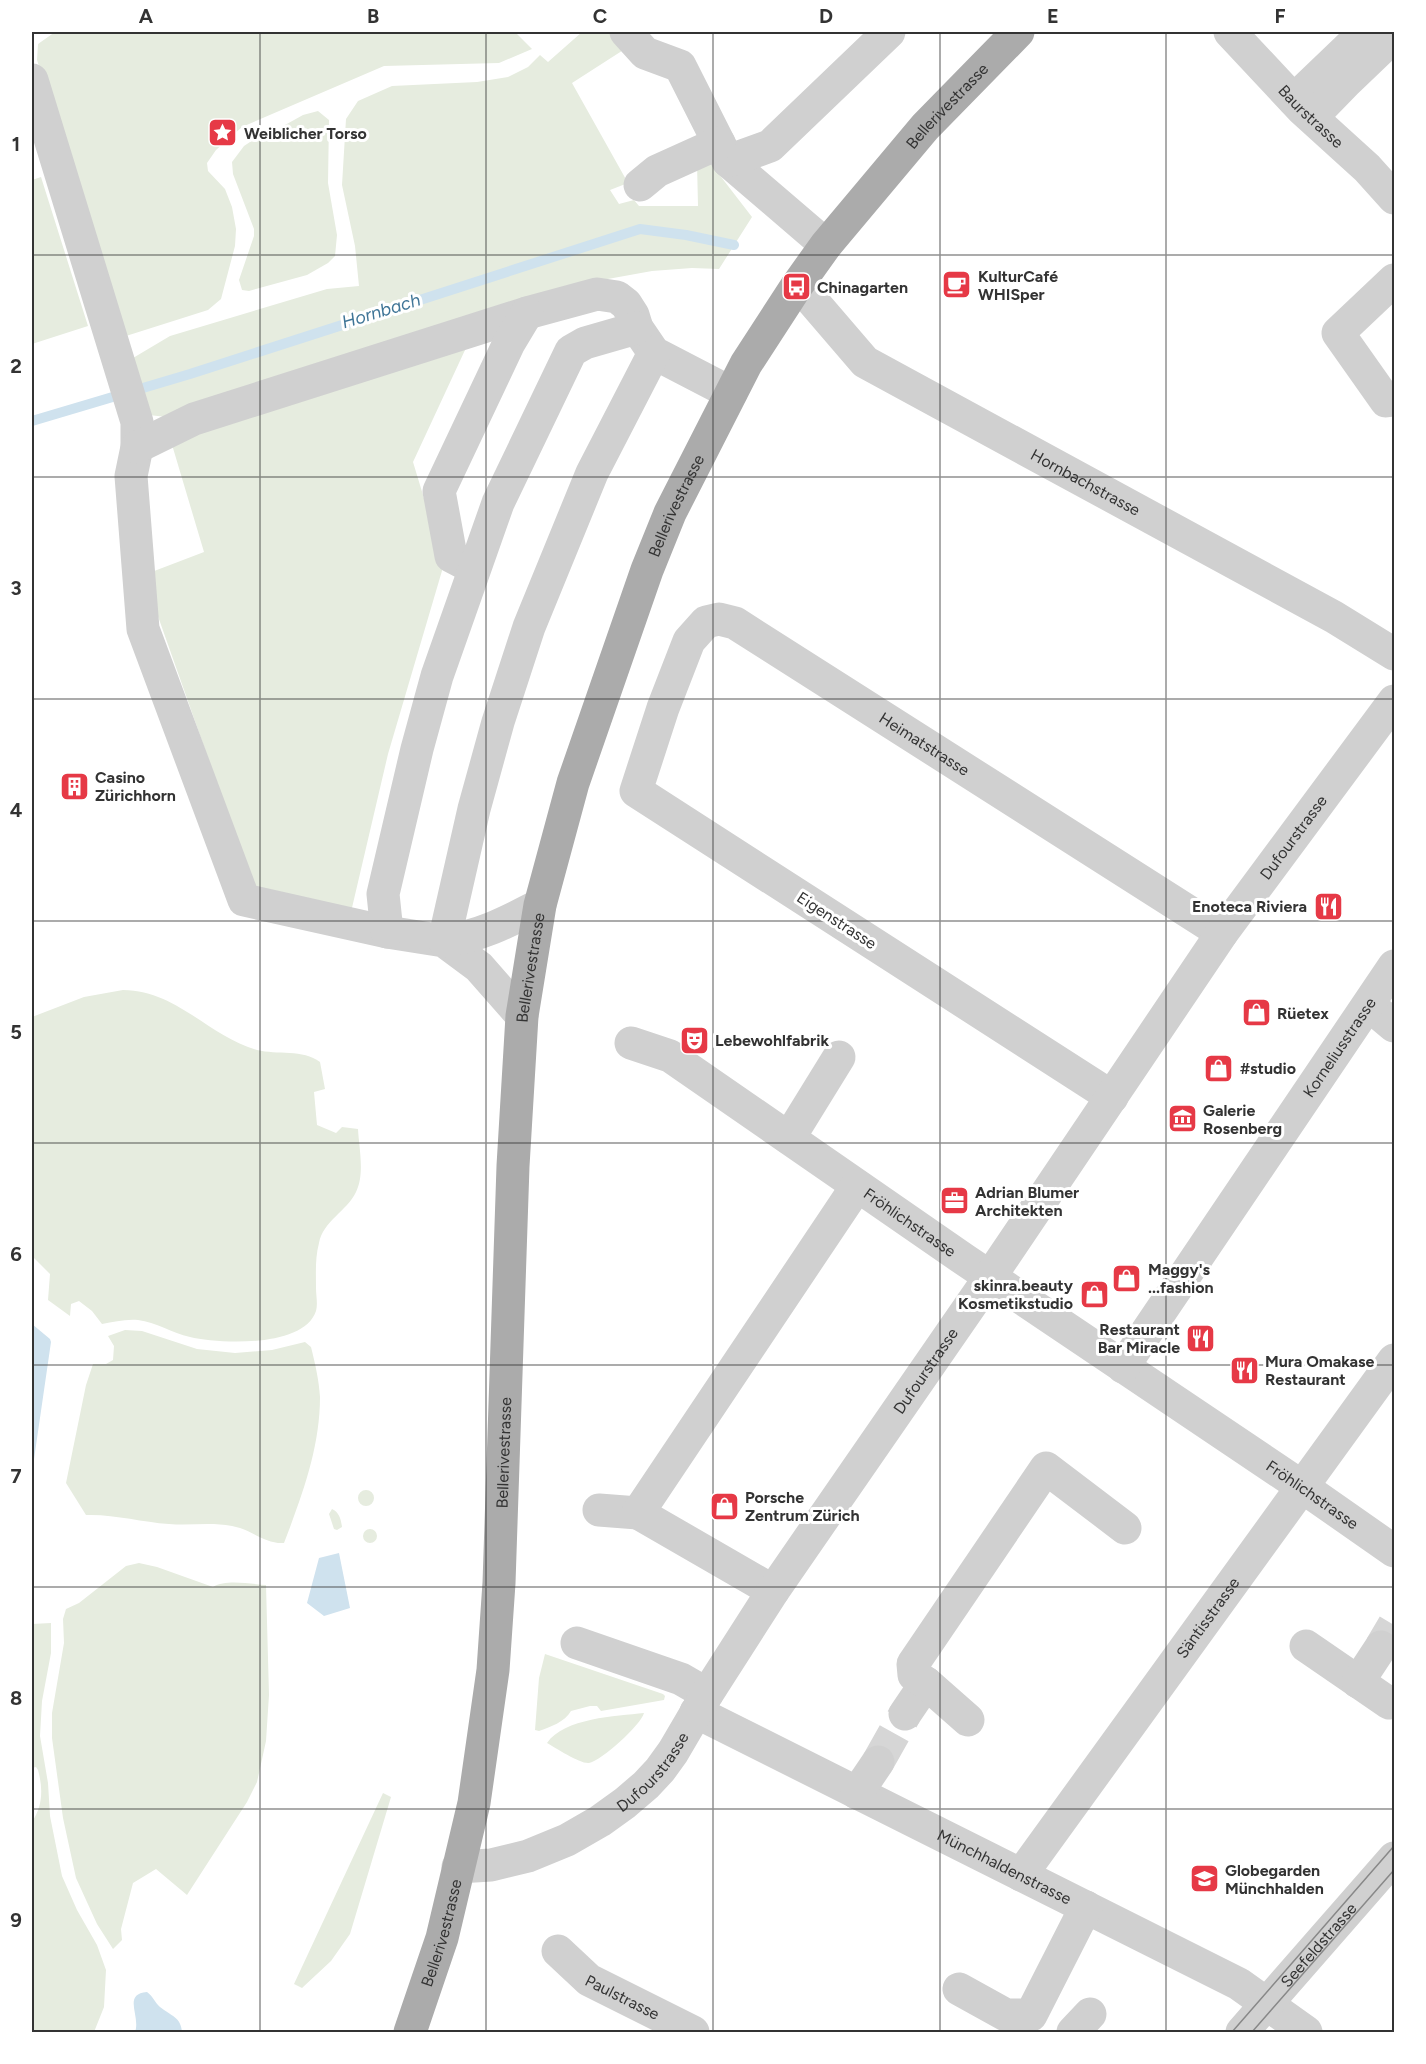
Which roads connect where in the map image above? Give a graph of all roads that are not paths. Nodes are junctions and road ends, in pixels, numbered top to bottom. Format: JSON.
{"nodes":[{"id":1,"x":626,"y":32,"type":"edge"},
{"id":2,"x":889,"y":32,"type":"edge"},
{"id":3,"x":1018,"y":32,"type":"edge"},
{"id":4,"x":1230,"y":32,"type":"edge"},
{"id":5,"x":1365,"y":32,"type":"edge"},
{"id":6,"x":1395,"y":36,"type":"edge"},
{"id":7,"x":32,"y":80,"type":"edge"},
{"id":8,"x":1367,"y":91,"type":"dead end"},
{"id":9,"x":1310,"y":115,"type":"junction"},
{"id":10,"x":723,"y":152,"type":"junction"},
{"id":11,"x":640,"y":185,"type":"dead end"},
{"id":12,"x":1395,"y":198,"type":"edge"},
{"id":13,"x":826,"y":246,"type":"junction"},
{"id":14,"x":1395,"y":280,"type":"edge"},
{"id":15,"x":798,"y":284,"type":"junction"},
{"id":16,"x":527,"y":313,"type":"junction"},
{"id":17,"x":645,"y":341,"type":"junction"},
{"id":18,"x":731,"y":393,"type":"junction"},
{"id":19,"x":1395,"y":400,"type":"edge"},
{"id":20,"x":137,"y":435,"type":"junction"},
{"id":21,"x":474,"y":568,"type":"junction"},
{"id":22,"x":1395,"y":654,"type":"edge"},
{"id":23,"x":1395,"y":701,"type":"edge"},
{"id":24,"x":663,"y":708,"type":"joint"},
{"id":25,"x":540,"y":905,"type":"junction"},
{"id":26,"x":387,"y":932,"type":"junction"},
{"id":27,"x":1222,"y":933,"type":"junction"},
{"id":28,"x":444,"y":942,"type":"junction"},
{"id":29,"x":1395,"y":966,"type":"edge"},
{"id":30,"x":1369,"y":1005,"type":"junction"},
{"id":31,"x":522,"y":1016,"type":"junction"},
{"id":32,"x":1395,"y":1026,"type":"edge"},
{"id":33,"x":630,"y":1043,"type":"dead end"},
{"id":34,"x":838,"y":1057,"type":"dead end"},
{"id":35,"x":1112,"y":1097,"type":"junction"},
{"id":36,"x":789,"y":1138,"type":"junction"},
{"id":37,"x":858,"y":1186,"type":"junction"},
{"id":38,"x":990,"y":1277,"type":"junction"},
{"id":39,"x":1395,"y":1360,"type":"edge"},
{"id":40,"x":1123,"y":1367,"type":"junction"},
{"id":41,"x":1301,"y":1486,"type":"junction"},
{"id":42,"x":599,"y":1510,"type":"dead end"},
{"id":43,"x":638,"y":1513,"type":"junction"},
{"id":44,"x":1125,"y":1528,"type":"dead end"},
{"id":45,"x":1395,"y":1551,"type":"edge"},
{"id":46,"x":773,"y":1591,"type":"junction"},
{"id":47,"x":577,"y":1643,"type":"dead end"},
{"id":48,"x":1306,"y":1646,"type":"dead end"},
{"id":49,"x":1381,"y":1647,"type":"tunnel mouth"},
{"id":50,"x":1358,"y":1682,"type":"junction"},
{"id":51,"x":926,"y":1683,"type":"junction"},
{"id":52,"x":702,"y":1703,"type":"junction"},
{"id":53,"x":1389,"y":1703,"type":"dead end"},
{"id":54,"x":905,"y":1714,"type":"tunnel mouth"},
{"id":55,"x":968,"y":1720,"type":"dead end"},
{"id":56,"x":878,"y":1762,"type":"tunnel mouth"},
{"id":57,"x":857,"y":1793,"type":"junction"},
{"id":58,"x":1395,"y":1858,"type":"edge"},
{"id":59,"x":458,"y":1867,"type":"junction"},
{"id":60,"x":1021,"y":1875,"type":"junction"},
{"id":61,"x":1086,"y":1907,"type":"junction"},
{"id":62,"x":558,"y":1951,"type":"dead end"},
{"id":63,"x":960,"y":1989,"type":"dead end"},
{"id":64,"x":1267,"y":2004,"type":"junction"},
{"id":65,"x":410,"y":2032,"type":"edge"},
{"id":66,"x":693,"y":2032,"type":"edge"},
{"id":67,"x":1242,"y":2032,"type":"edge"},
{"id":68,"x":1306,"y":2032,"type":"edge"}],
"edges":[{"from":1,"to":10,"type":"street"},
{"from":2,"to":10,"type":"street"},
{"from":3,"to":13,"type":"main road","name":"Bellerivestrasse"},
{"from":4,"to":9,"type":"street","name":"Baurstrasse"},
{"from":5,"to":9,"type":"street"},
{"from":6,"to":9,"type":"street"},
{"from":7,"to":20,"type":"street"},
{"from":8,"to":9,"type":"street"},
{"from":9,"to":12,"type":"street","name":"Baurstrasse"},
{"from":10,"to":11,"type":"street"},
{"from":10,"to":13,"type":"street"},
{"from":13,"to":15,"type":"main road","name":"Bellerivestrasse"},
{"from":14,"to":19,"type":"street"},
{"from":15,"to":18,"type":"main road","name":"Bellerivestrasse"},
{"from":15,"to":22,"type":"street","name":"Hornbachstrasse"},
{"from":16,"to":17,"type":"street"},
{"from":16,"to":20,"type":"street"},
{"from":16,"to":21,"type":"street"},
{"from":17,"to":18,"type":"street"},
{"from":17,"to":21,"type":"street"},
{"from":17,"to":28,"type":"street"},
{"from":18,"to":25,"type":"main road","name":"Bellerivestrasse"},
{"from":20,"to":26,"type":"street"},
{"from":21,"to":26,"type":"street"},
{"from":23,"to":27,"type":"street","name":"Dufourstrasse"},
{"from":24,"to":27,"type":"street","name":"Heimatstrasse"},
{"from":24,"to":35,"type":"street","name":"Eigenstrasse"},
{"from":25,"to":28,"type":"street"},
{"from":25,"to":31,"type":"main road","name":"Bellerivestrasse"},
{"from":26,"to":28,"type":"street"},
{"from":27,"to":35,"type":"street","name":"Dufourstrasse"},
{"from":28,"to":31,"type":"street"},
{"from":29,"to":30,"type":"street","name":"Korneliusstrasse"},
{"from":30,"to":32,"type":"street"},
{"from":30,"to":40,"type":"street","name":"Korneliusstrasse"},
{"from":31,"to":59,"type":"main road","name":"Bellerivestrasse"},
{"from":33,"to":36,"type":"street","name":"Fröhlichstrasse"},
{"from":34,"to":36,"type":"street"},
{"from":35,"to":38,"type":"street","name":"Dufourstrasse"},
{"from":36,"to":37,"type":"street","name":"Fröhlichstrasse"},
{"from":37,"to":38,"type":"street","name":"Fröhlichstrasse"},
{"from":37,"to":43,"type":"street"},
{"from":38,"to":40,"type":"street","name":"Fröhlichstrasse"},
{"from":38,"to":46,"type":"street","name":"Dufourstrasse"},
{"from":39,"to":41,"type":"street","name":"Säntisstrasse"},
{"from":40,"to":41,"type":"street","name":"Fröhlichstrasse"},
{"from":41,"to":45,"type":"street","name":"Fröhlichstrasse"},
{"from":41,"to":60,"type":"street","name":"Säntisstrasse"},
{"from":42,"to":43,"type":"street"},
{"from":43,"to":46,"type":"street"},
{"from":44,"to":51,"type":"street"},
{"from":46,"to":52,"type":"street","name":"Dufourstrasse"},
{"from":47,"to":52,"type":"street","name":"Münchhaldenstrasse"},
{"from":48,"to":50,"type":"street"},
{"from":49,"to":50,"type":"street"},
{"from":50,"to":53,"type":"street"},
{"from":51,"to":54,"type":"street"},
{"from":51,"to":55,"type":"street"},
{"from":52,"to":57,"type":"street","name":"Münchhaldenstrasse"},
{"from":52,"to":59,"type":"street","name":"Dufourstrasse"},
{"from":56,"to":57,"type":"street"},
{"from":57,"to":60,"type":"street","name":"Münchhaldenstrasse"},
{"from":58,"to":64,"type":"street","name":"Seefeldstrasse"},
{"from":59,"to":65,"type":"main road","name":"Bellerivestrasse"},
{"from":60,"to":61,"type":"street","name":"Münchhaldenstrasse"},
{"from":61,"to":63,"type":"street"},
{"from":61,"to":64,"type":"street","name":"Münchhaldenstrasse"},
{"from":62,"to":66,"type":"street","name":"Paulstrasse"},
{"from":64,"to":67,"type":"street","name":"Seefeldstrasse"},
{"from":64,"to":68,"type":"street","name":"Münchhaldenstrasse"}]}
